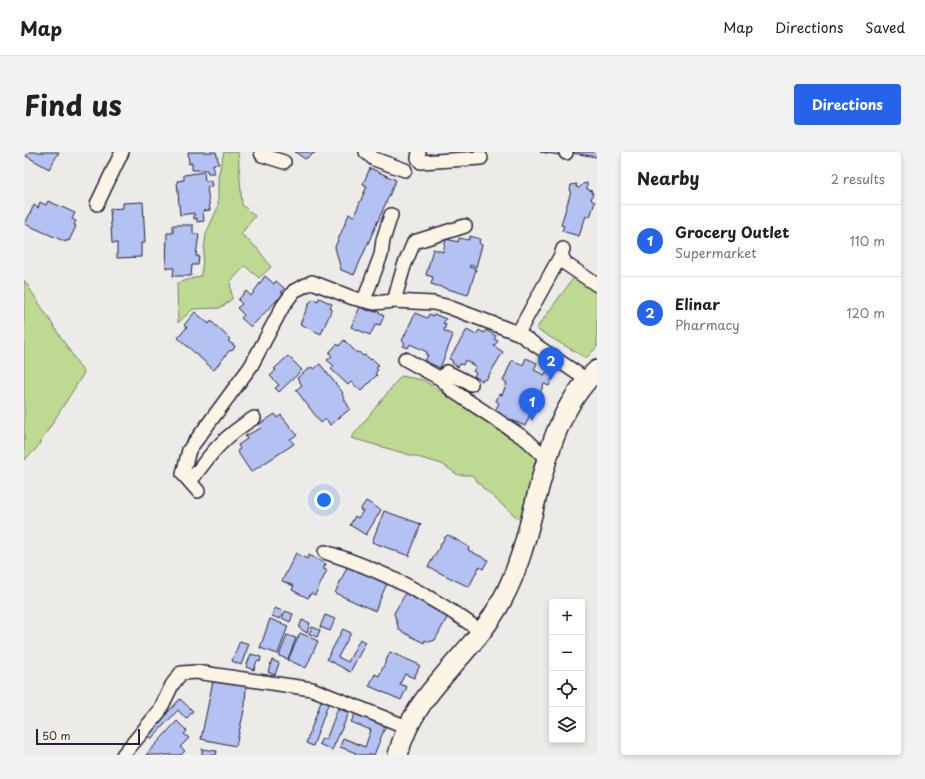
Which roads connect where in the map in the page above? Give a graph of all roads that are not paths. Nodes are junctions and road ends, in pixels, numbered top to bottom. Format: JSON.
{"nodes":[{"id":1,"x":122,"y":152,"type":"edge"},
{"id":2,"x":261,"y":152,"type":"edge"},
{"id":3,"x":366,"y":152,"type":"edge"},
{"id":4,"x":419,"y":152,"type":"edge"},
{"id":5,"x":481,"y":158,"type":"dead end"},
{"id":6,"x":284,"y":162,"type":"dead end"},
{"id":7,"x":405,"y":170,"type":"dead end"},
{"id":8,"x":97,"y":204,"type":"dead end"},
{"id":9,"x":390,"y":215,"type":"dead end"},
{"id":10,"x":465,"y":226,"type":"dead end"},
{"id":11,"x":597,"y":285,"type":"edge"},
{"id":12,"x":364,"y":300,"type":"junction"},
{"id":13,"x":394,"y":301,"type":"junction"},
{"id":14,"x":518,"y":333,"type":"junction"},
{"id":15,"x":405,"y":359,"type":"dead end"},
{"id":16,"x":592,"y":375,"type":"edge"},
{"id":17,"x":441,"y":379,"type":"junction"},
{"id":18,"x":471,"y":384,"type":"dead end"},
{"id":19,"x":254,"y":418,"type":"dead end"},
{"id":20,"x":547,"y":459,"type":"junction"},
{"id":21,"x":325,"y":552,"type":"dead end"},
{"id":22,"x":482,"y":632,"type":"junction"},
{"id":23,"x":407,"y":727,"type":"junction"},
{"id":24,"x":123,"y":755,"type":"edge"},
{"id":25,"x":398,"y":755,"type":"edge"}],
"edges":[{"from":1,"to":8,"type":"street"},
{"from":2,"to":6,"type":"street"},
{"from":3,"to":7,"type":"street"},
{"from":4,"to":5,"type":"street"},
{"from":9,"to":12,"type":"street"},
{"from":10,"to":13,"type":"street"},
{"from":11,"to":14,"type":"street"},
{"from":12,"to":13,"type":"street"},
{"from":12,"to":19,"type":"street"},
{"from":13,"to":14,"type":"street"},
{"from":14,"to":16,"type":"street"},
{"from":15,"to":17,"type":"street"},
{"from":16,"to":20,"type":"main road"},
{"from":17,"to":18,"type":"street"},
{"from":17,"to":20,"type":"street"},
{"from":20,"to":22,"type":"main road"},
{"from":21,"to":22,"type":"street"},
{"from":22,"to":23,"type":"main road"},
{"from":23,"to":24,"type":"street"},
{"from":23,"to":25,"type":"main road"}]}
